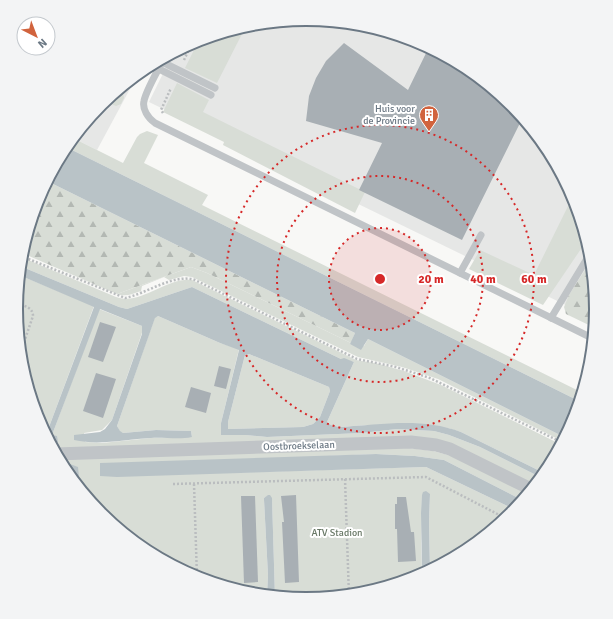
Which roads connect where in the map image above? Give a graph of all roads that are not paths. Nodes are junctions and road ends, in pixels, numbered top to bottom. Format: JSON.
{"nodes":[{"id":1,"x":165,"y":64,"type":"edge"},
{"id":2,"x":164,"y":65,"type":"edge"},
{"id":3,"x":160,"y":67,"type":"edge"},
{"id":4,"x":215,"y":88,"type":"dead end"},
{"id":5,"x":211,"y":95,"type":"dead end"},
{"id":6,"x":481,"y":235,"type":"dead end"},
{"id":7,"x":586,"y":260,"type":"edge"},
{"id":8,"x":460,"y":273,"type":"junction"},
{"id":9,"x":551,"y":318,"type":"junction"},
{"id":10,"x":589,"y":336,"type":"edge"},
{"id":11,"x":63,"y":454,"type":"edge"},
{"id":12,"x":527,"y":487,"type":"edge"}],
"edges":[{"from":1,"to":4,"type":"lane"},
{"from":2,"to":5,"type":"lane"},
{"from":3,"to":8,"type":"lane"},
{"from":6,"to":8,"type":"lane"},
{"from":7,"to":9,"type":"lane"},
{"from":8,"to":9,"type":"lane"},
{"from":9,"to":10,"type":"lane"},
{"from":11,"to":12,"type":"street","name":"Oostbroekselaan"}]}
